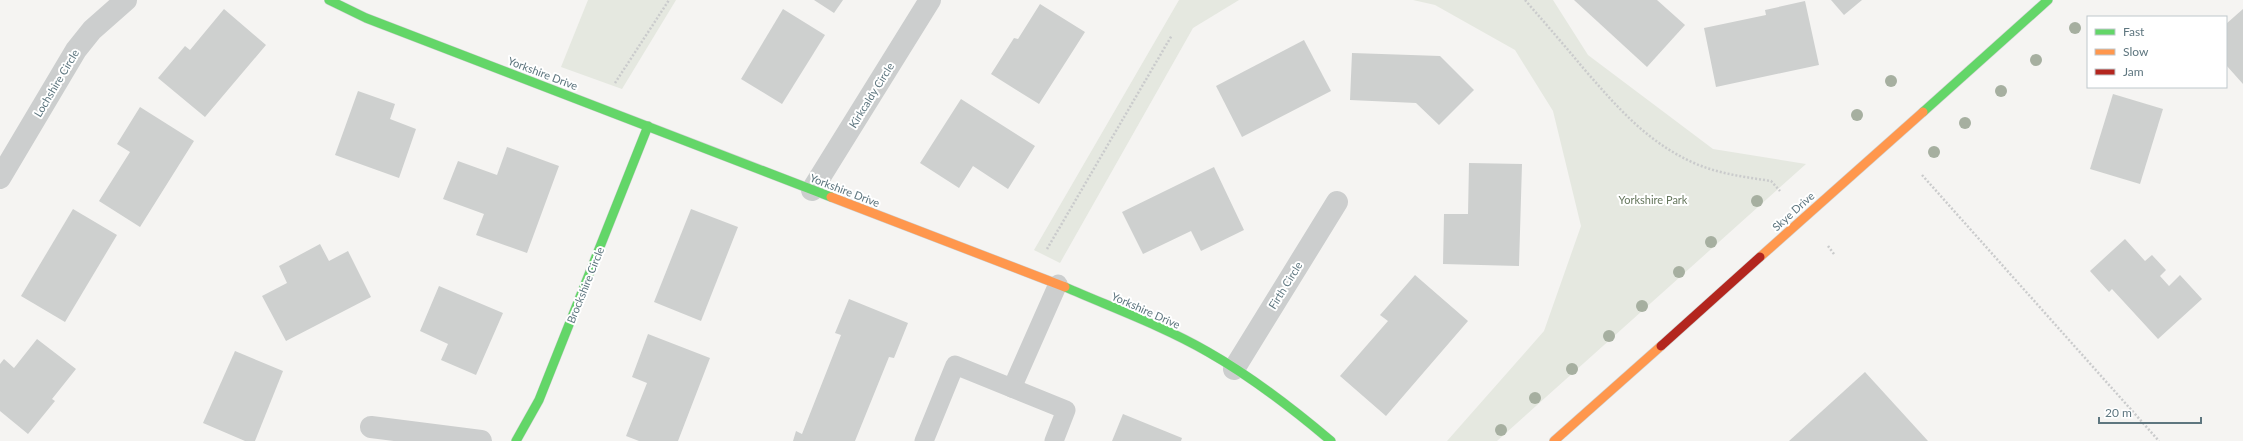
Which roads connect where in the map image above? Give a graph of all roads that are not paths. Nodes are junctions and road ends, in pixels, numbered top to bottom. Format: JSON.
{"nodes":[{"id":1,"x":126,"y":0,"type":"edge"},
{"id":2,"x":329,"y":0,"type":"edge"},
{"id":3,"x":930,"y":0,"type":"edge"},
{"id":4,"x":2048,"y":0,"type":"edge"},
{"id":5,"x":648,"y":126,"type":"junction"},
{"id":6,"x":0,"y":178,"type":"edge"},
{"id":7,"x":812,"y":190,"type":"junction"},
{"id":8,"x":1337,"y":202,"type":"dead end"},
{"id":9,"x":1058,"y":284,"type":"junction"},
{"id":10,"x":1234,"y":369,"type":"junction"},
{"id":11,"x":1012,"y":388,"type":"junction"},
{"id":12,"x":371,"y":427,"type":"dead end"},
{"id":13,"x":481,"y":441,"type":"edge"},
{"id":14,"x":516,"y":441,"type":"edge"},
{"id":15,"x":924,"y":441,"type":"edge"},
{"id":16,"x":1054,"y":441,"type":"edge"},
{"id":17,"x":1331,"y":441,"type":"edge"},
{"id":18,"x":1554,"y":441,"type":"edge"}],
"edges":[{"from":1,"to":6,"type":"street","name":"Lochshire Circle"},
{"from":2,"to":5,"type":"street","name":"Yorkshire Drive"},
{"from":3,"to":7,"type":"street","name":"Kirkcaldy Circle"},
{"from":4,"to":18,"type":"street","name":"Skye Drive"},
{"from":5,"to":7,"type":"street","name":"Yorkshire Drive"},
{"from":5,"to":14,"type":"street","name":"Brockshire Circle"},
{"from":7,"to":9,"type":"street","name":"Yorkshire Drive"},
{"from":8,"to":10,"type":"street","name":"Firth Circle"},
{"from":9,"to":10,"type":"street","name":"Yorkshire Drive"},
{"from":9,"to":11,"type":"lane"},
{"from":10,"to":17,"type":"street","name":"Yorkshire Drive"},
{"from":11,"to":15,"type":"lane"},
{"from":11,"to":16,"type":"lane"},
{"from":12,"to":13,"type":"street"}]}
